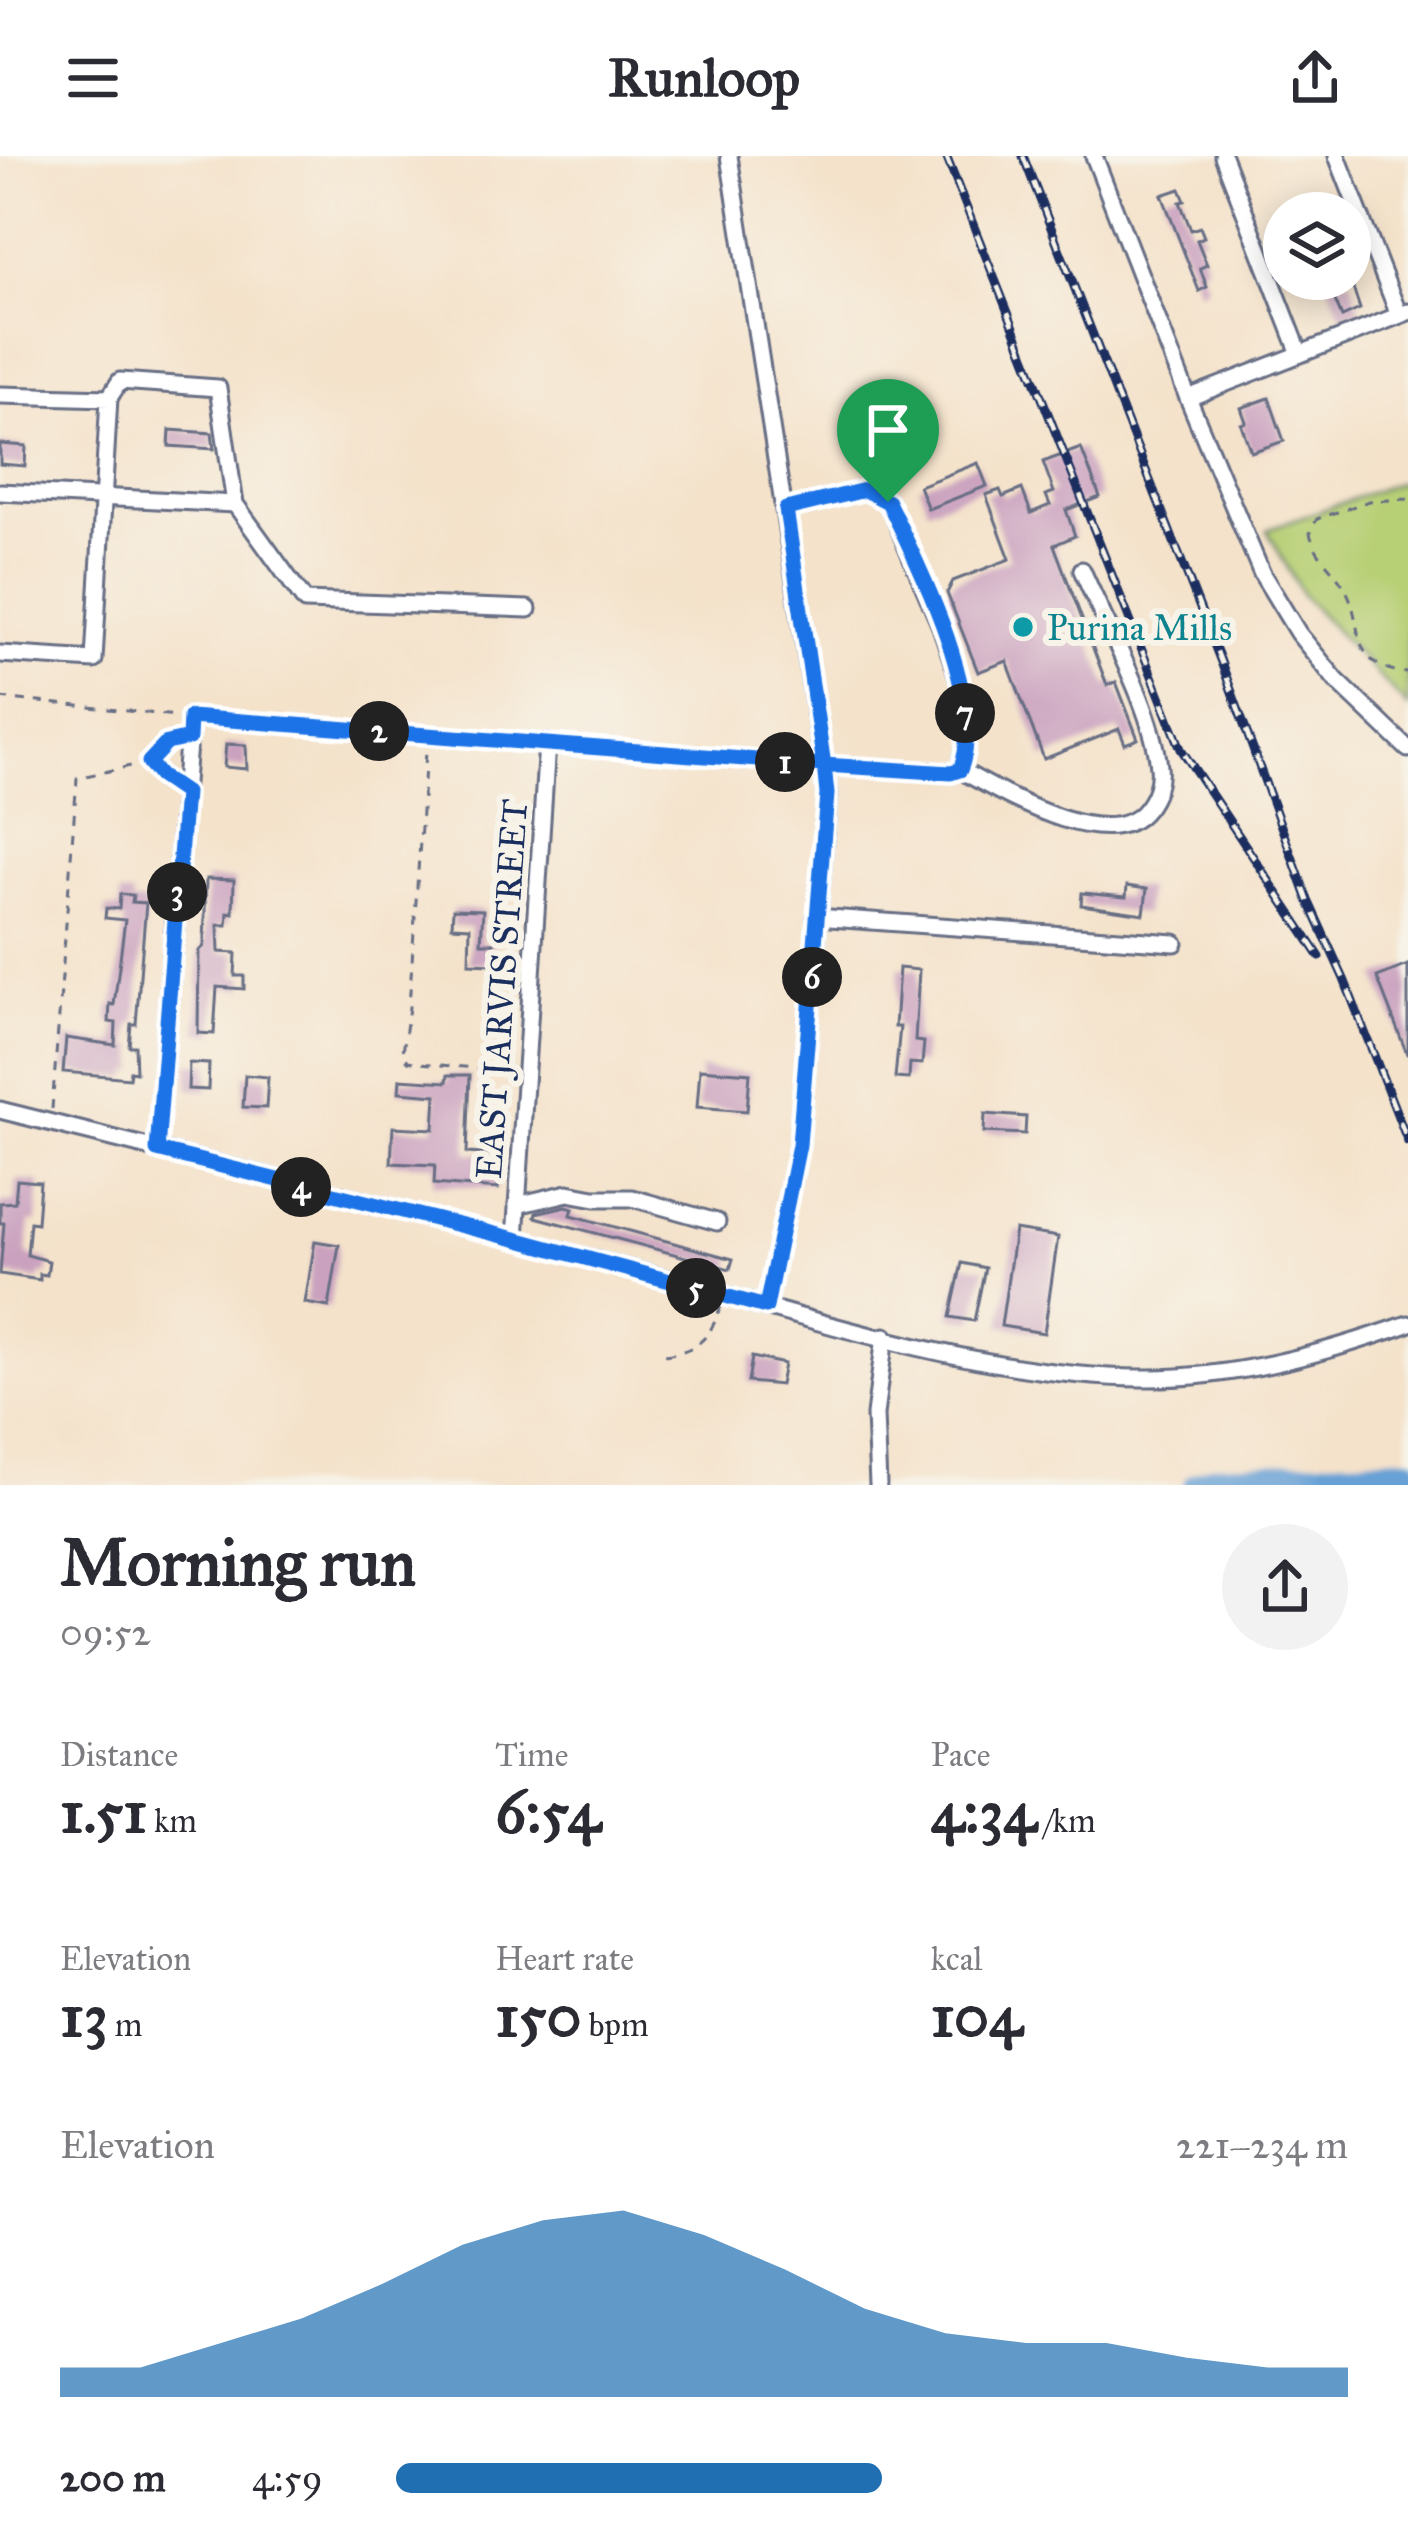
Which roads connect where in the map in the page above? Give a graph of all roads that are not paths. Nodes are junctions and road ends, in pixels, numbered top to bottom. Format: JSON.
{"nodes":[{"id":1,"x":729,"y":156,"type":"edge"},
{"id":2,"x":1094,"y":156,"type":"edge"},
{"id":3,"x":1223,"y":156,"type":"edge"},
{"id":4,"x":1337,"y":156,"type":"edge"},
{"id":5,"x":1403,"y":314,"type":"edge"},
{"id":6,"x":1300,"y":354,"type":"junction"},
{"id":7,"x":0,"y":395,"type":"edge"},
{"id":8,"x":109,"y":398,"type":"junction"},
{"id":9,"x":1188,"y":398,"type":"junction"},
{"id":10,"x":0,"y":492,"type":"edge"},
{"id":11,"x":104,"y":497,"type":"junction"},
{"id":12,"x":235,"y":504,"type":"junction"},
{"id":13,"x":786,"y":509,"type":"junction"},
{"id":14,"x":1082,"y":570,"type":"dead end"},
{"id":15,"x":528,"y":609,"type":"dead end"},
{"id":16,"x":0,"y":654,"type":"edge"},
{"id":17,"x":190,"y":717,"type":"road end"},
{"id":18,"x":547,"y":742,"type":"road end"},
{"id":19,"x":1408,"y":749,"type":"edge"},
{"id":20,"x":824,"y":765,"type":"junction"},
{"id":21,"x":960,"y":770,"type":"junction"},
{"id":22,"x":816,"y":917,"type":"junction"},
{"id":23,"x":1175,"y":943,"type":"dead end"},
{"id":24,"x":0,"y":1110,"type":"edge"},
{"id":25,"x":157,"y":1150,"type":"junction"},
{"id":26,"x":517,"y":1205,"type":"junction"},
{"id":27,"x":716,"y":1222,"type":"dead end"},
{"id":28,"x":515,"y":1239,"type":"junction"},
{"id":29,"x":766,"y":1307,"type":"junction"},
{"id":30,"x":1408,"y":1324,"type":"edge"},
{"id":31,"x":885,"y":1336,"type":"junction"},
{"id":32,"x":878,"y":1485,"type":"edge"}],
"edges":[{"from":1,"to":13,"type":"street"},
{"from":2,"to":9,"type":"street"},
{"from":3,"to":6,"type":"street"},
{"from":4,"to":5,"type":"street"},
{"from":5,"to":6,"type":"street"},
{"from":6,"to":9,"type":"street"},
{"from":7,"to":8,"type":"street"},
{"from":8,"to":11,"type":"street"},
{"from":8,"to":12,"type":"street"},
{"from":9,"to":19,"type":"street"},
{"from":10,"to":11,"type":"street"},
{"from":11,"to":12,"type":"street"},
{"from":11,"to":16,"type":"street"},
{"from":12,"to":15,"type":"street"},
{"from":13,"to":20,"type":"street"},
{"from":13,"to":21,"type":"street"},
{"from":14,"to":21,"type":"street"},
{"from":17,"to":25,"type":"street"},
{"from":18,"to":26,"type":"street","name":"EAST JARVIS STREET"},
{"from":20,"to":21,"type":"street"},
{"from":20,"to":22,"type":"street"},
{"from":22,"to":23,"type":"street"},
{"from":22,"to":29,"type":"street"},
{"from":24,"to":25,"type":"street"},
{"from":25,"to":28,"type":"street"},
{"from":26,"to":27,"type":"street"},
{"from":26,"to":28,"type":"street","name":"EAST JARVIS STREET"},
{"from":28,"to":29,"type":"street"},
{"from":29,"to":31,"type":"street"},
{"from":30,"to":31,"type":"street"},
{"from":31,"to":32,"type":"street"}]}
